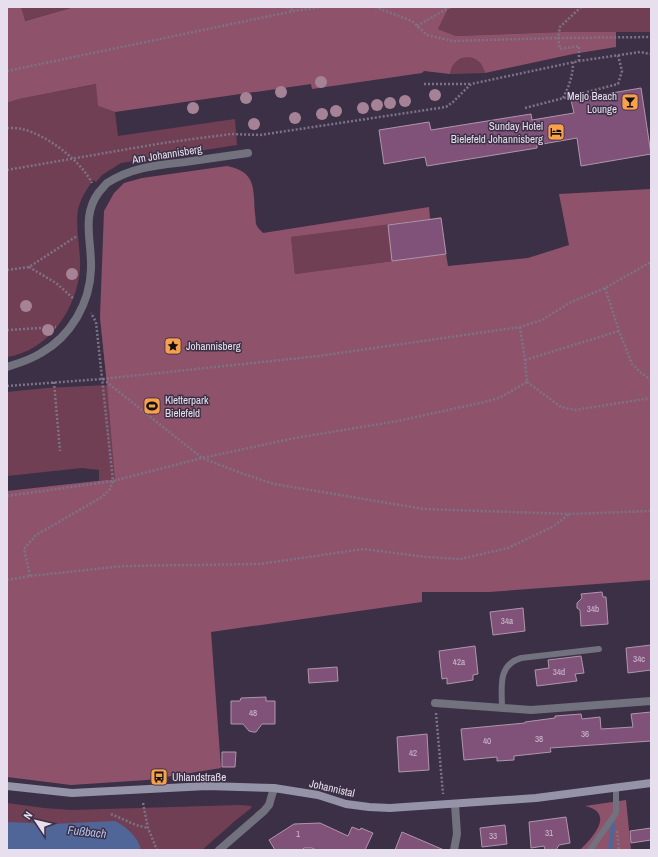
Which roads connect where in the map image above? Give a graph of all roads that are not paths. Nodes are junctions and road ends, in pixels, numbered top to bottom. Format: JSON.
{"nodes":[{"id":1,"x":248,"y":153,"type":"dead end"},
{"id":2,"x":7,"y":367,"type":"edge"},
{"id":3,"x":599,"y":649,"type":"dead end"},
{"id":4,"x":651,"y":701,"type":"edge"},
{"id":5,"x":435,"y":703,"type":"road end"},
{"id":6,"x":502,"y":708,"type":"junction"},
{"id":7,"x":651,"y":783,"type":"edge"},
{"id":8,"x":7,"y":786,"type":"edge"},
{"id":9,"x":274,"y":788,"type":"junction"},
{"id":10,"x":616,"y":788,"type":"junction"},
{"id":11,"x":455,"y":804,"type":"junction"},
{"id":12,"x":219,"y":850,"type":"edge"},
{"id":13,"x":454,"y":850,"type":"edge"},
{"id":14,"x":590,"y":850,"type":"edge"}],
"edges":[{"from":1,"to":2,"type":"street","name":"Am Johannisberg"},
{"from":3,"to":6,"type":"lane"},
{"from":4,"to":6,"type":"street"},
{"from":5,"to":6,"type":"street"},
{"from":7,"to":10,"type":"main road","name":"Johannistal"},
{"from":8,"to":9,"type":"main road","name":"Johannistal"},
{"from":9,"to":11,"type":"main road","name":"Johannistal"},
{"from":9,"to":12,"type":"street"},
{"from":10,"to":11,"type":"main road","name":"Johannistal"},
{"from":10,"to":14,"type":"lane"},
{"from":11,"to":13,"type":"street"}]}
